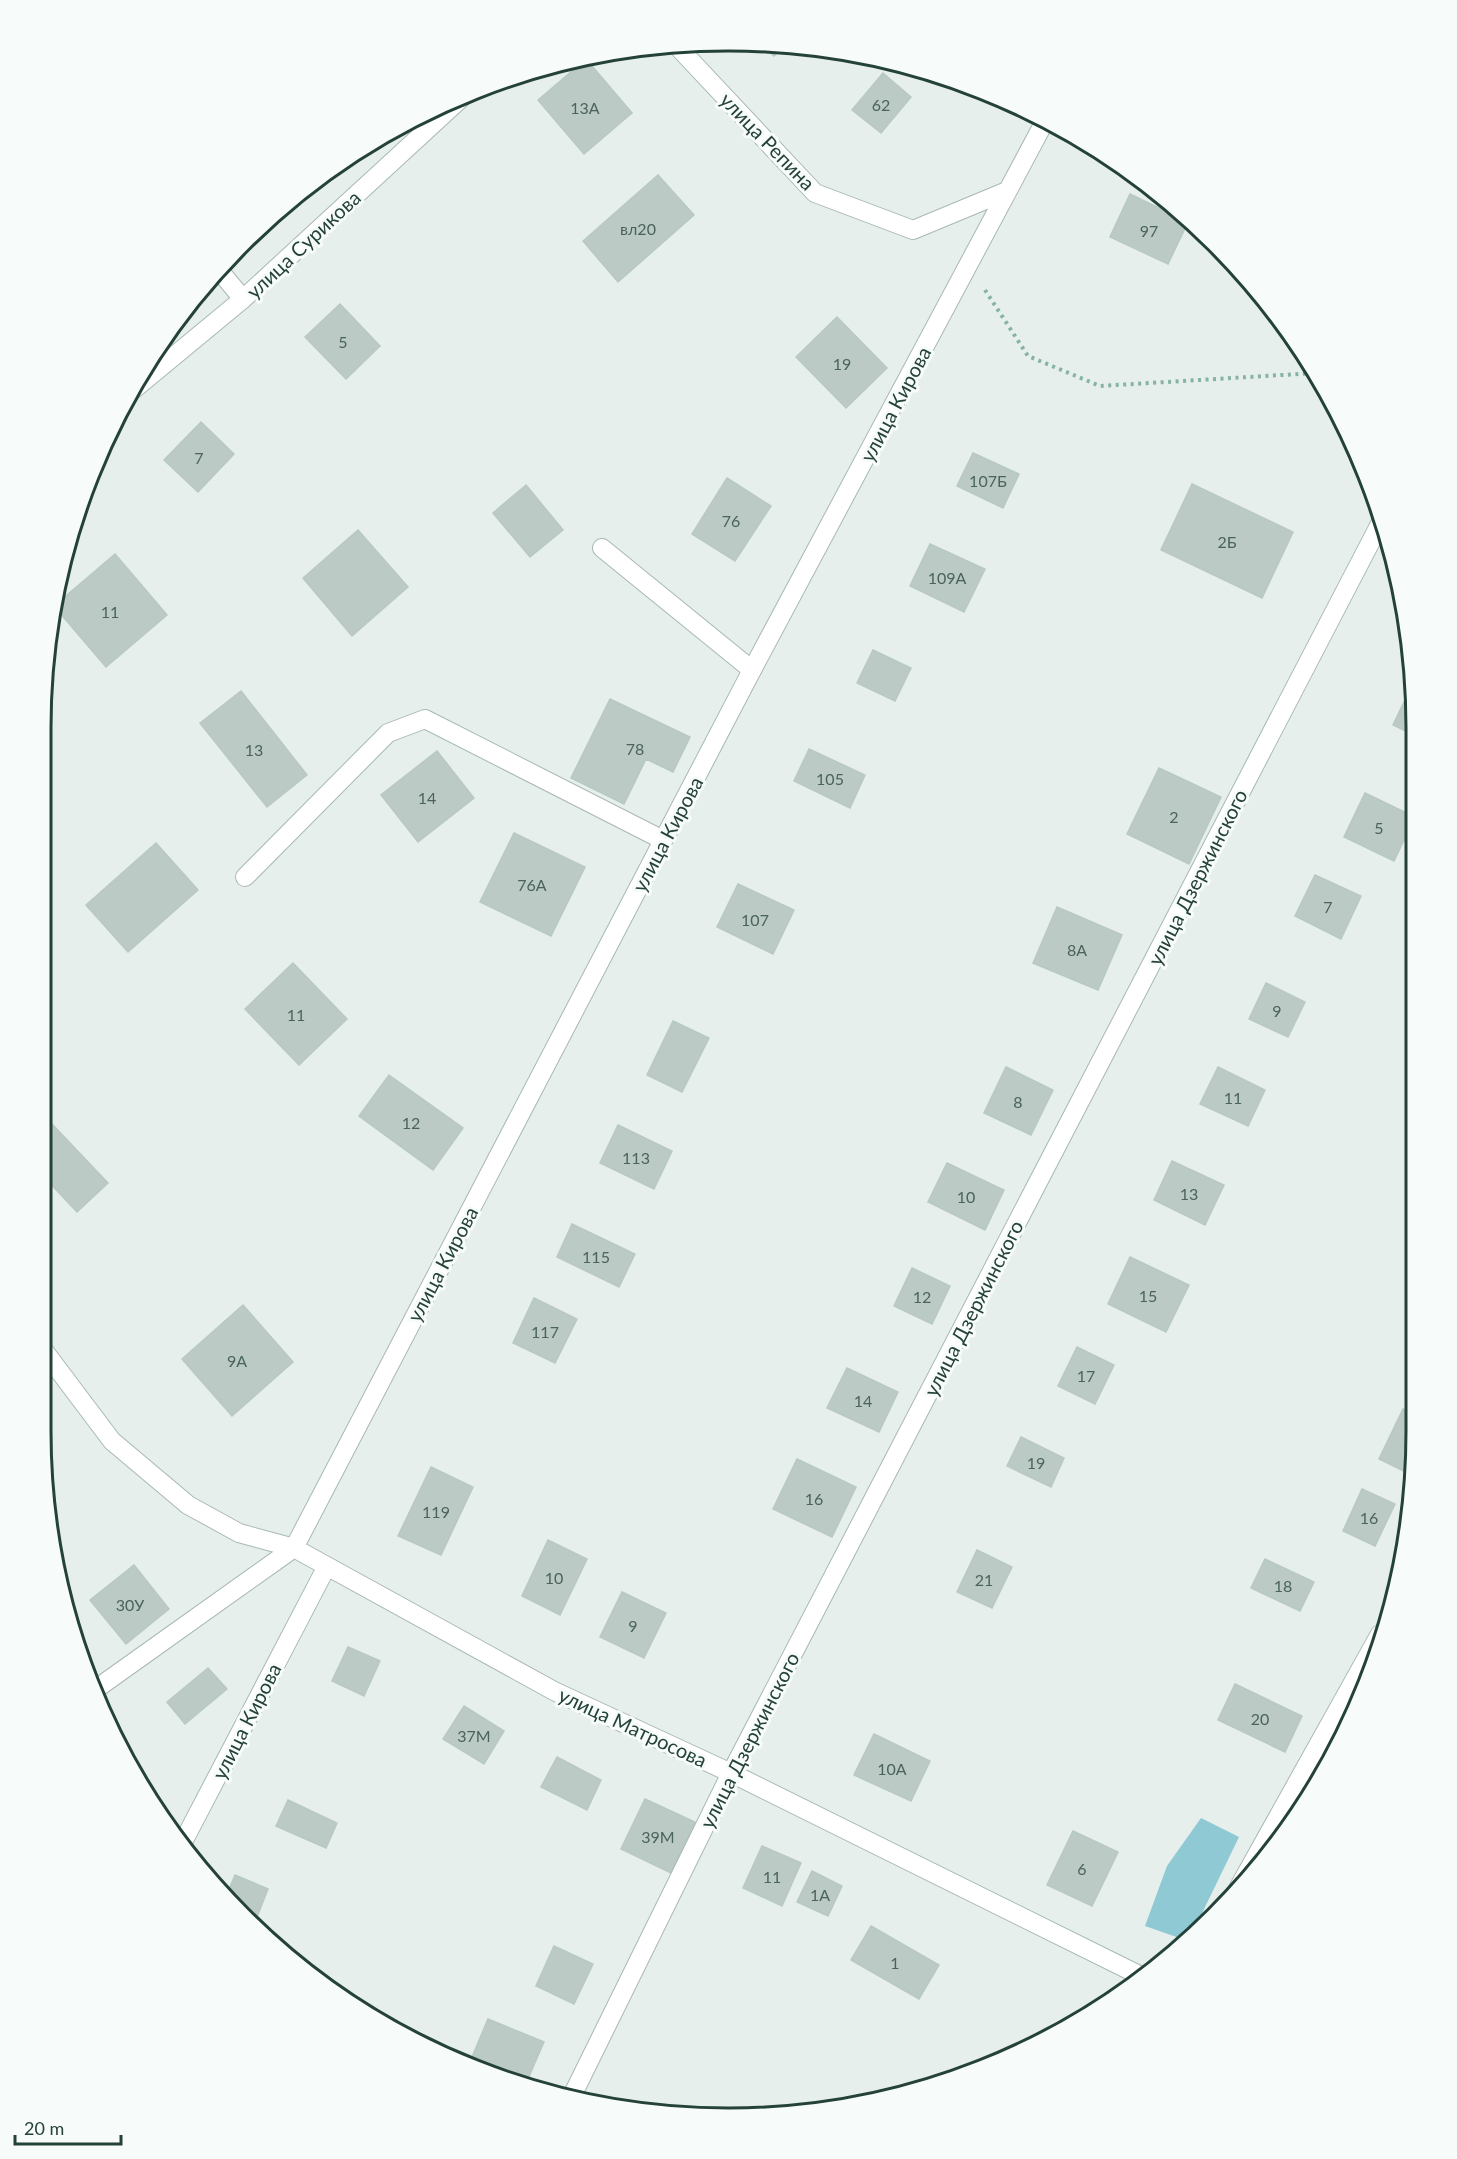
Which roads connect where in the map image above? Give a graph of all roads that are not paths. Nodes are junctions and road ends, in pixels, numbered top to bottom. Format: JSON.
{"nodes":[{"id":1,"x":683,"y":52,"type":"edge"},
{"id":2,"x":444,"y":114,"type":"edge"},
{"id":3,"x":1041,"y":128,"type":"edge"},
{"id":4,"x":1007,"y":191,"type":"junction"},
{"id":5,"x":224,"y":276,"type":"edge"},
{"id":6,"x":243,"y":299,"type":"junction"},
{"id":7,"x":151,"y":375,"type":"edge"},
{"id":8,"x":1376,"y":531,"type":"edge"},
{"id":9,"x":602,"y":548,"type":"dead end"},
{"id":10,"x":752,"y":670,"type":"junction"},
{"id":11,"x":663,"y":840,"type":"junction"},
{"id":12,"x":245,"y":877,"type":"dead end"},
{"id":13,"x":51,"y":1360,"type":"edge"},
{"id":14,"x":294,"y":1548,"type":"junction"},
{"id":15,"x":327,"y":1566,"type":"junction"},
{"id":16,"x":1365,"y":1660,"type":"edge"},
{"id":17,"x":101,"y":1685,"type":"edge"},
{"id":18,"x":731,"y":1773,"type":"junction"},
{"id":19,"x":186,"y":1836,"type":"edge"},
{"id":20,"x":1258,"y":1853,"type":"edge"},
{"id":21,"x":1134,"y":1973,"type":"edge"},
{"id":22,"x":575,"y":2090,"type":"edge"}],
"edges":[{"from":1,"to":4,"type":"street","name":"улица Репина"},
{"from":2,"to":6,"type":"street","name":"улица Сурикова"},
{"from":3,"to":4,"type":"street","name":"улица Кирова"},
{"from":4,"to":10,"type":"street","name":"улица Кирова"},
{"from":5,"to":6,"type":"street"},
{"from":6,"to":7,"type":"street","name":"улица Сурикова"},
{"from":8,"to":18,"type":"street","name":"улица Дзержинского"},
{"from":9,"to":10,"type":"street"},
{"from":10,"to":11,"type":"street","name":"улица Кирова"},
{"from":11,"to":12,"type":"street"},
{"from":11,"to":14,"type":"street","name":"улица Кирова"},
{"from":13,"to":14,"type":"street","name":"улица Матросова"},
{"from":14,"to":15,"type":"street","name":"улица Матросова"},
{"from":14,"to":17,"type":"street"},
{"from":15,"to":18,"type":"street","name":"улица Матросова"},
{"from":15,"to":19,"type":"street","name":"улица Кирова"},
{"from":16,"to":20,"type":"street"},
{"from":18,"to":21,"type":"street","name":"улица Матросова"},
{"from":18,"to":22,"type":"street","name":"улица Дзержинского"}]}
